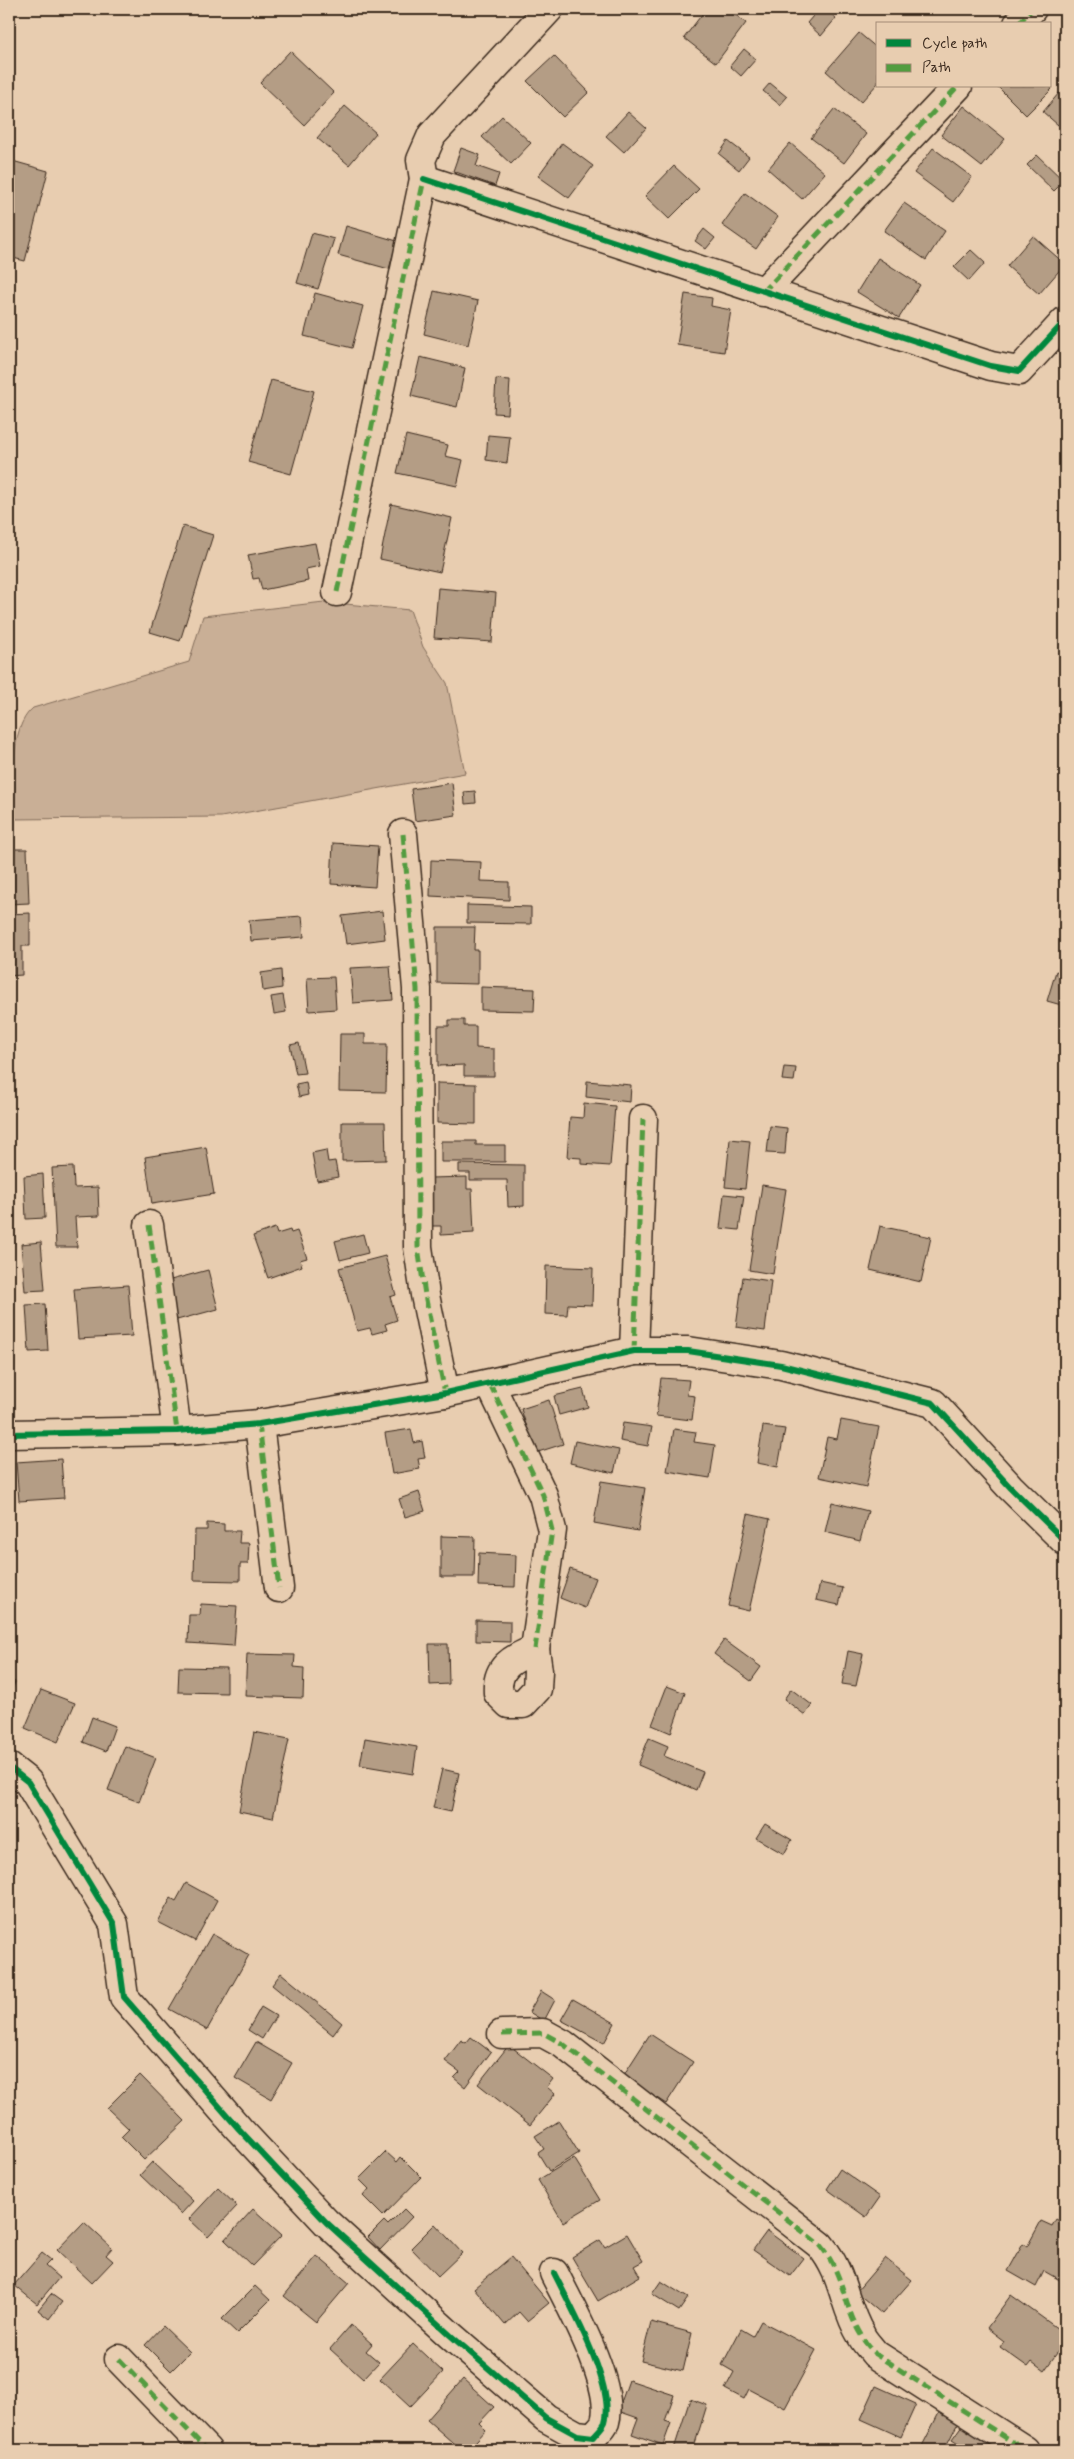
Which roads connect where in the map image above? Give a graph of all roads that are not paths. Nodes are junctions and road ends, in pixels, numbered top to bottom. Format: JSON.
{"nodes":[{"id":1,"x":549,"y":9,"type":"edge"},
{"id":2,"x":1032,"y":9,"type":"edge"},
{"id":3,"x":1020,"y":22,"type":"edge"},
{"id":4,"x":956,"y":88,"type":"edge"},
{"id":5,"x":424,"y":179,"type":"junction"},
{"id":6,"x":763,"y":292,"type":"junction"},
{"id":7,"x":1065,"y":321,"type":"edge"},
{"id":8,"x":337,"y":592,"type":"dead end"},
{"id":9,"x":403,"y":834,"type":"dead end"},
{"id":10,"x":643,"y":1118,"type":"dead end"},
{"id":11,"x":149,"y":1225,"type":"dead end"},
{"id":12,"x":634,"y":1351,"type":"junction"},
{"id":13,"x":490,"y":1384,"type":"junction"},
{"id":14,"x":445,"y":1393,"type":"junction"},
{"id":15,"x":259,"y":1424,"type":"junction"},
{"id":16,"x":177,"y":1431,"type":"junction"},
{"id":17,"x":9,"y":1434,"type":"edge"},
{"id":18,"x":1065,"y":1541,"type":"edge"},
{"id":19,"x":278,"y":1588,"type":"dead end"},
{"id":20,"x":535,"y":1649,"type":"dead end"},
{"id":21,"x":9,"y":1767,"type":"edge"},
{"id":22,"x":502,"y":2034,"type":"dead end"},
{"id":23,"x":554,"y":2273,"type":"dead end"},
{"id":24,"x":119,"y":2359,"type":"dead end"},
{"id":25,"x":207,"y":2450,"type":"edge"},
{"id":26,"x":1025,"y":2450,"type":"edge"}],
"edges":[{"from":1,"to":5,"type":"street"},
{"from":2,"to":3,"type":"street"},
{"from":4,"to":6,"type":"street"},
{"from":5,"to":6,"type":"street"},
{"from":5,"to":8,"type":"street"},
{"from":6,"to":7,"type":"street"},
{"from":9,"to":14,"type":"street"},
{"from":10,"to":12,"type":"street"},
{"from":11,"to":16,"type":"street"},
{"from":12,"to":13,"type":"street"},
{"from":12,"to":18,"type":"street"},
{"from":13,"to":14,"type":"street"},
{"from":13,"to":20,"type":"street"},
{"from":14,"to":15,"type":"street"},
{"from":15,"to":16,"type":"street"},
{"from":15,"to":19,"type":"street"},
{"from":16,"to":17,"type":"street"},
{"from":21,"to":23,"type":"street"},
{"from":22,"to":26,"type":"street"},
{"from":24,"to":25,"type":"street"}]}
